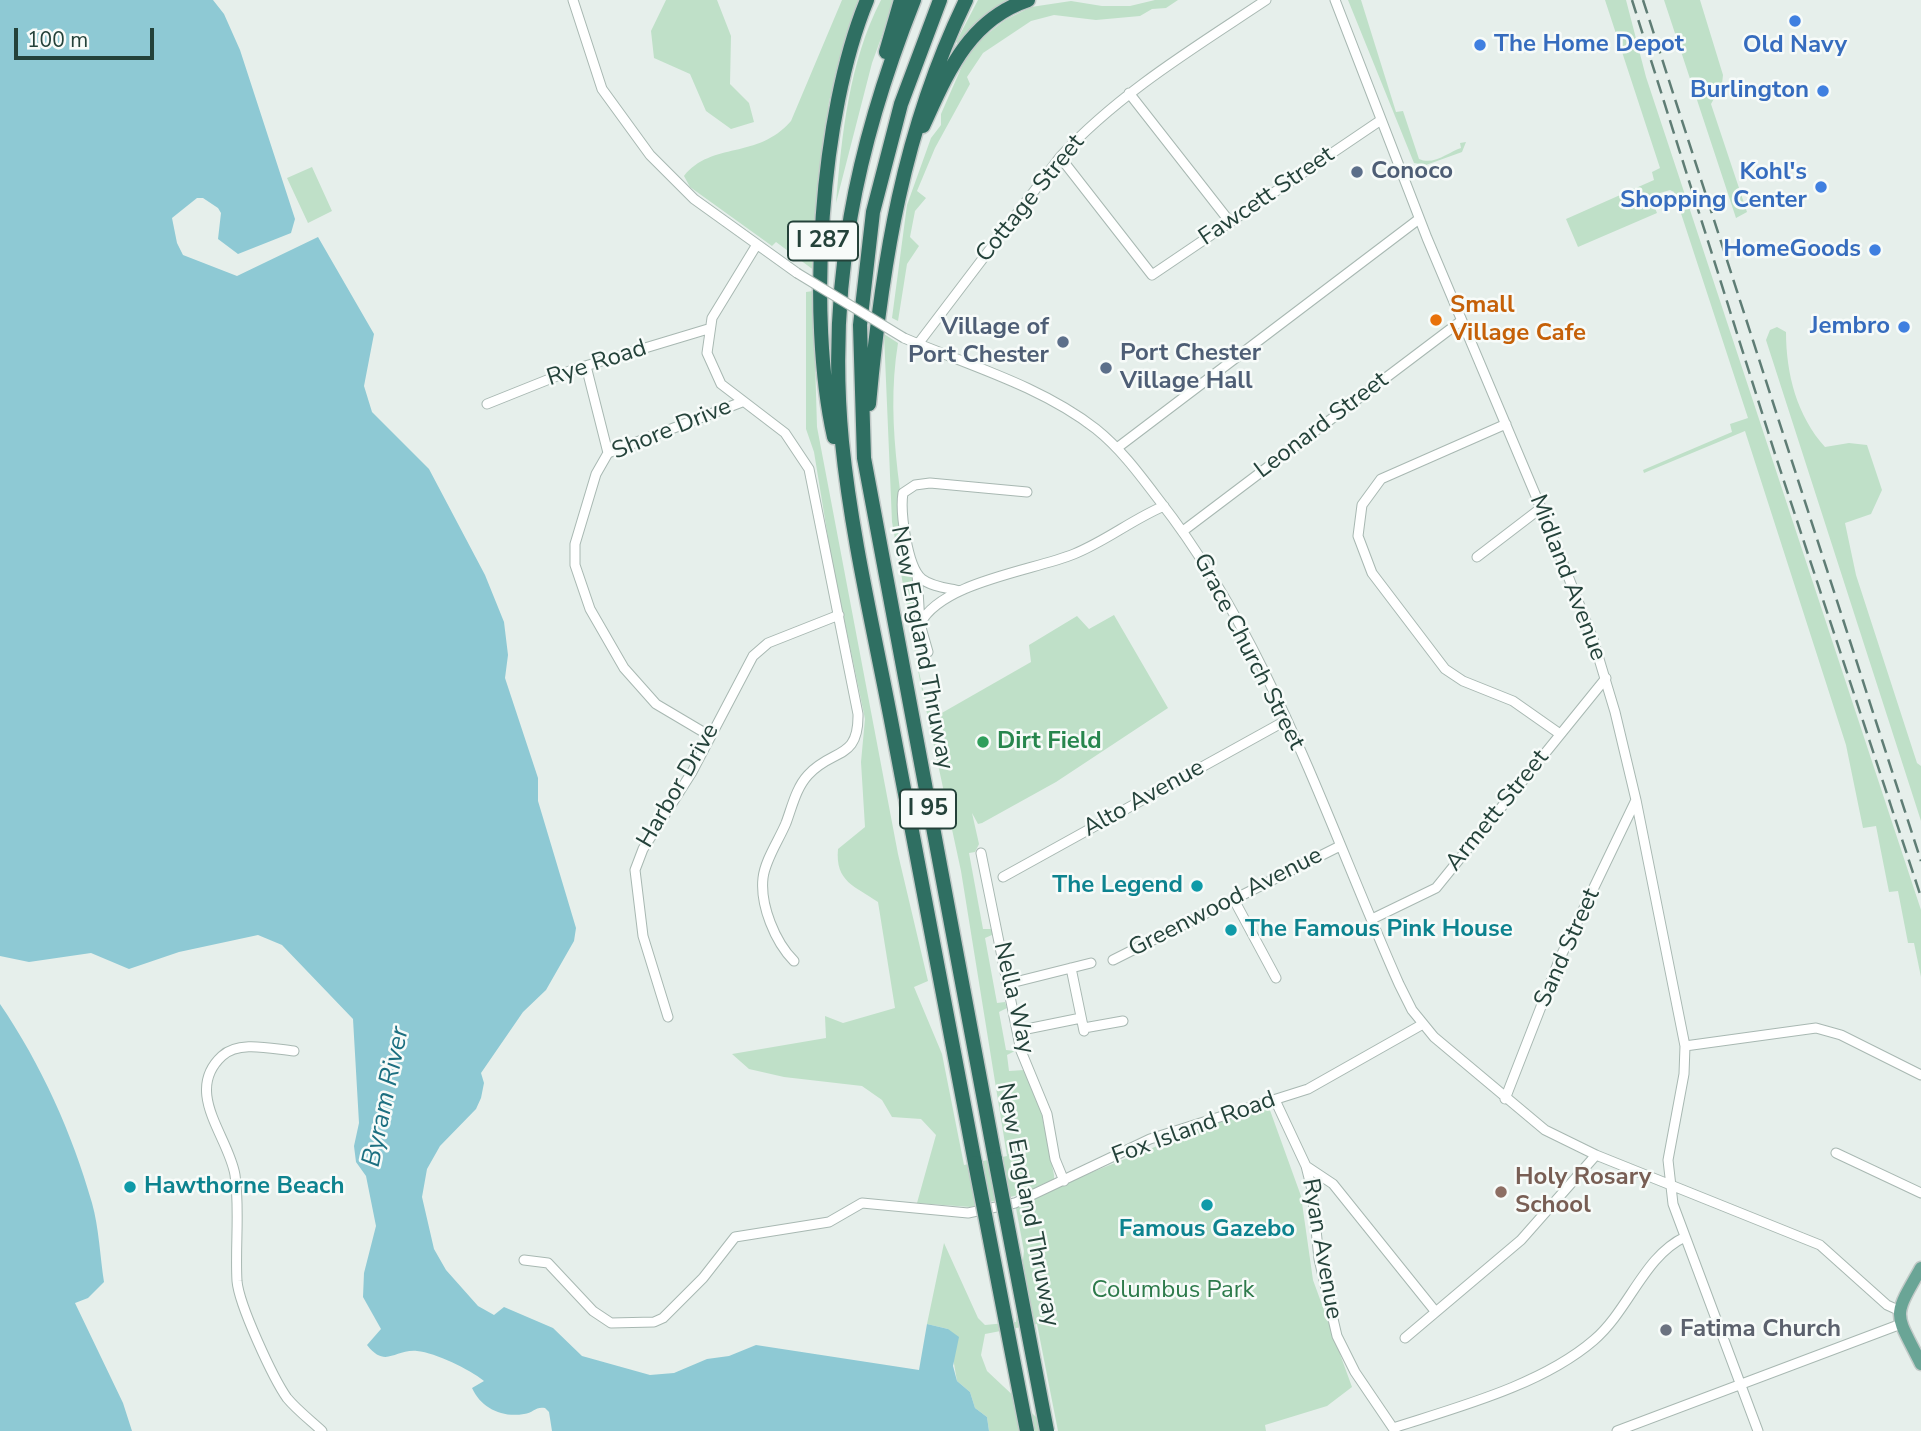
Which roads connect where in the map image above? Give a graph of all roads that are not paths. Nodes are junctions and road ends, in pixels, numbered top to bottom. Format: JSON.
{"nodes":[{"id":1,"x":573,"y":0,"type":"edge"},
{"id":2,"x":867,"y":0,"type":"edge"},
{"id":3,"x":901,"y":0,"type":"edge"},
{"id":4,"x":914,"y":0,"type":"edge"},
{"id":5,"x":940,"y":0,"type":"edge"},
{"id":6,"x":966,"y":0,"type":"edge"},
{"id":7,"x":1028,"y":0,"type":"edge"},
{"id":8,"x":1266,"y":0,"type":"edge"},
{"id":9,"x":1335,"y":0,"type":"edge"},
{"id":10,"x":1129,"y":93,"type":"junction"},
{"id":11,"x":877,"y":97,"type":"junction"},
{"id":12,"x":1381,"y":120,"type":"junction"},
{"id":13,"x":1060,"y":157,"type":"junction"},
{"id":14,"x":904,"y":166,"type":"junction"},
{"id":15,"x":1419,"y":219,"type":"junction"},
{"id":16,"x":1230,"y":222,"type":"junction"},
{"id":17,"x":756,"y":246,"type":"junction"},
{"id":18,"x":1461,"y":321,"type":"junction"},
{"id":19,"x":708,"y":329,"type":"junction"},
{"id":20,"x":918,"y":344,"type":"junction"},
{"id":21,"x":586,"y":366,"type":"junction"},
{"id":22,"x":742,"y":402,"type":"junction"},
{"id":23,"x":487,"y":404,"type":"dead end"},
{"id":24,"x":1506,"y":424,"type":"junction"},
{"id":25,"x":1117,"y":448,"type":"junction"},
{"id":26,"x":608,"y":453,"type":"junction"},
{"id":27,"x":864,"y":458,"type":"junction"},
{"id":28,"x":847,"y":485,"type":"junction"},
{"id":29,"x":1027,"y":492,"type":"dead end"},
{"id":30,"x":1164,"y":506,"type":"junction"},
{"id":31,"x":1541,"y":508,"type":"junction"},
{"id":32,"x":1183,"y":531,"type":"junction"},
{"id":33,"x":1477,"y":557,"type":"dead end"},
{"id":34,"x":917,"y":573,"type":"junction"},
{"id":35,"x":960,"y":591,"type":"junction"},
{"id":36,"x":839,"y":615,"type":"junction"},
{"id":37,"x":920,"y":624,"type":"junction"},
{"id":38,"x":928,"y":652,"type":"dead end"},
{"id":39,"x":1606,"y":678,"type":"junction"},
{"id":40,"x":1285,"y":721,"type":"junction"},
{"id":41,"x":1560,"y":734,"type":"junction"},
{"id":42,"x":709,"y":736,"type":"junction"},
{"id":43,"x":1636,"y":800,"type":"junction"},
{"id":44,"x":1340,"y":846,"type":"junction"},
{"id":45,"x":981,"y":853,"type":"dead end"},
{"id":46,"x":1003,"y":877,"type":"dead end"},
{"id":47,"x":1233,"y":898,"type":"junction"},
{"id":48,"x":1372,"y":919,"type":"junction"},
{"id":49,"x":1113,"y":960,"type":"dead end"},
{"id":50,"x":794,"y":961,"type":"dead end"},
{"id":51,"x":1091,"y":963,"type":"dead end"},
{"id":52,"x":1070,"y":968,"type":"junction"},
{"id":53,"x":1276,"y":978,"type":"dead end"},
{"id":54,"x":1007,"y":984,"type":"junction"},
{"id":55,"x":668,"y":1017,"type":"dead end"},
{"id":56,"x":1123,"y":1021,"type":"dead end"},
{"id":57,"x":1423,"y":1024,"type":"junction"},
{"id":58,"x":1083,"y":1026,"type":"junction"},
{"id":59,"x":1017,"y":1031,"type":"junction"},
{"id":60,"x":1685,"y":1046,"type":"junction"},
{"id":61,"x":294,"y":1051,"type":"dead end"},
{"id":62,"x":1921,"y":1075,"type":"edge"},
{"id":63,"x":1505,"y":1099,"type":"junction"},
{"id":64,"x":1275,"y":1100,"type":"junction"},
{"id":65,"x":1836,"y":1153,"type":"dead end"},
{"id":66,"x":1596,"y":1155,"type":"junction"},
{"id":67,"x":1306,"y":1166,"type":"junction"},
{"id":68,"x":1064,"y":1181,"type":"junction"},
{"id":69,"x":1670,"y":1184,"type":"junction"},
{"id":70,"x":1921,"y":1193,"type":"edge"},
{"id":71,"x":1685,"y":1237,"type":"junction"},
{"id":72,"x":524,"y":1260,"type":"dead end"},
{"id":73,"x":1921,"y":1268,"type":"edge"},
{"id":74,"x":1898,"y":1310,"type":"junction"},
{"id":75,"x":1435,"y":1311,"type":"junction"},
{"id":76,"x":1901,"y":1324,"type":"junction"},
{"id":77,"x":1405,"y":1338,"type":"dead end"},
{"id":78,"x":1921,"y":1364,"type":"edge"},
{"id":79,"x":1741,"y":1385,"type":"junction"},
{"id":80,"x":1639,"y":1427,"type":"edge"},
{"id":81,"x":1394,"y":1430,"type":"edge"},
{"id":82,"x":321,"y":1431,"type":"edge"},
{"id":83,"x":1027,"y":1431,"type":"edge"},
{"id":84,"x":1047,"y":1431,"type":"edge"},
{"id":85,"x":1617,"y":1431,"type":"edge"},
{"id":86,"x":1758,"y":1431,"type":"edge"}],
"edges":[{"from":1,"to":17,"type":"street","name":"Grace Church Street"},
{"from":2,"to":28,"type":"highway","number":"I 287"},
{"from":3,"to":11,"type":"highway"},
{"from":4,"to":11,"type":"highway","name":"New England Thruway","number":"I 95"},
{"from":5,"to":27,"type":"highway","name":"New England Thruway","number":"I 95"},
{"from":6,"to":14,"type":"highway","number":"I 287"},
{"from":7,"to":14,"type":"highway"},
{"from":8,"to":10,"type":"street","name":"Cottage Street"},
{"from":9,"to":12,"type":"street","name":"Midland Avenue"},
{"from":10,"to":13,"type":"street","name":"Cottage Street"},
{"from":10,"to":16,"type":"street"},
{"from":11,"to":28,"type":"highway","name":"New England Thruway","number":"I 95"},
{"from":12,"to":15,"type":"street","name":"Midland Avenue"},
{"from":12,"to":16,"type":"street","name":"Fawcett Street"},
{"from":13,"to":16,"type":"street","name":"Fawcett Street"},
{"from":13,"to":20,"type":"street","name":"Cottage Street"},
{"from":14,"to":27,"type":"highway","number":"I 287"},
{"from":15,"to":18,"type":"street","name":"Midland Avenue"},
{"from":15,"to":25,"type":"street"},
{"from":17,"to":19,"type":"street"},
{"from":17,"to":20,"type":"street","name":"Grace Church Street","bridge":true},
{"from":18,"to":24,"type":"street","name":"Midland Avenue"},
{"from":18,"to":32,"type":"street","name":"Leonard Street"},
{"from":19,"to":21,"type":"street","name":"Rye Road"},
{"from":19,"to":22,"type":"street"},
{"from":20,"to":25,"type":"street","name":"Grace Church Street"},
{"from":21,"to":23,"type":"street","name":"Rye Road"},
{"from":21,"to":26,"type":"street"},
{"from":22,"to":26,"type":"street","name":"Shore Drive"},
{"from":22,"to":36,"type":"street"},
{"from":24,"to":31,"type":"street","name":"Midland Avenue"},
{"from":24,"to":41,"type":"street"},
{"from":25,"to":30,"type":"street","name":"Grace Church Street"},
{"from":26,"to":42,"type":"street","name":"Shore Drive"},
{"from":27,"to":84,"type":"highway","name":"New England Thruway","number":"I 95","bridge":true},
{"from":28,"to":83,"type":"highway","name":"New England Thruway","number":"I 95","bridge":true},
{"from":29,"to":34,"type":"street"},
{"from":30,"to":32,"type":"street","name":"Grace Church Street"},
{"from":30,"to":35,"type":"street"},
{"from":31,"to":33,"type":"street"},
{"from":31,"to":39,"type":"street","name":"Midland Avenue"},
{"from":32,"to":40,"type":"street","name":"Grace Church Street"},
{"from":34,"to":35,"type":"street"},
{"from":34,"to":37,"type":"street"},
{"from":35,"to":37,"type":"street"},
{"from":36,"to":42,"type":"street","name":"Harbor Drive"},
{"from":36,"to":50,"type":"street"},
{"from":37,"to":38,"type":"street"},
{"from":39,"to":41,"type":"street","name":"Armett Street"},
{"from":39,"to":43,"type":"street","name":"Midland Avenue"},
{"from":40,"to":44,"type":"street","name":"Grace Church Street"},
{"from":40,"to":46,"type":"street","name":"Alto Avenue"},
{"from":41,"to":48,"type":"street","name":"Armett Street"},
{"from":42,"to":55,"type":"street","name":"Harbor Drive"},
{"from":43,"to":60,"type":"street","name":"Midland Avenue"},
{"from":43,"to":63,"type":"street","name":"Sand Street"},
{"from":44,"to":47,"type":"street","name":"Greenwood Avenue"},
{"from":44,"to":48,"type":"street","name":"Grace Church Street"},
{"from":45,"to":54,"type":"street","name":"Nella Way"},
{"from":47,"to":49,"type":"street","name":"Greenwood Avenue"},
{"from":47,"to":53,"type":"street"},
{"from":48,"to":57,"type":"street","name":"Grace Church Street"},
{"from":51,"to":52,"type":"street"},
{"from":52,"to":54,"type":"street"},
{"from":52,"to":58,"type":"street"},
{"from":54,"to":59,"type":"street","name":"Nella Way"},
{"from":56,"to":58,"type":"street"},
{"from":57,"to":63,"type":"street","name":"Grace Church Street"},
{"from":57,"to":64,"type":"street","name":"Fox Island Road"},
{"from":58,"to":59,"type":"street"},
{"from":59,"to":68,"type":"street","name":"Nella Way"},
{"from":60,"to":62,"type":"street"},
{"from":60,"to":69,"type":"street","name":"Midland Avenue"},
{"from":61,"to":82,"type":"street"},
{"from":63,"to":66,"type":"street","name":"Grace Church Street"},
{"from":64,"to":67,"type":"street","name":"Ryan Avenue"},
{"from":64,"to":68,"type":"street","name":"Fox Island Road"},
{"from":65,"to":70,"type":"street"},
{"from":66,"to":69,"type":"street","name":"Grace Church Street"},
{"from":66,"to":75,"type":"street"},
{"from":67,"to":75,"type":"street"},
{"from":67,"to":81,"type":"street","name":"Ryan Avenue"},
{"from":68,"to":72,"type":"street","name":"Fox Island Road"},
{"from":69,"to":71,"type":"street","name":"Midland Avenue"},
{"from":69,"to":74,"type":"street","name":"Grace Church Street"},
{"from":71,"to":79,"type":"street","name":"Midland Avenue"},
{"from":71,"to":81,"type":"street"},
{"from":73,"to":74,"type":"main road"},
{"from":74,"to":76,"type":"main road"},
{"from":75,"to":77,"type":"street"},
{"from":76,"to":78,"type":"main road"},
{"from":76,"to":79,"type":"street"},
{"from":79,"to":80,"type":"street"},
{"from":79,"to":86,"type":"street","name":"Midland Avenue"},
{"from":80,"to":85,"type":"street"}]}
